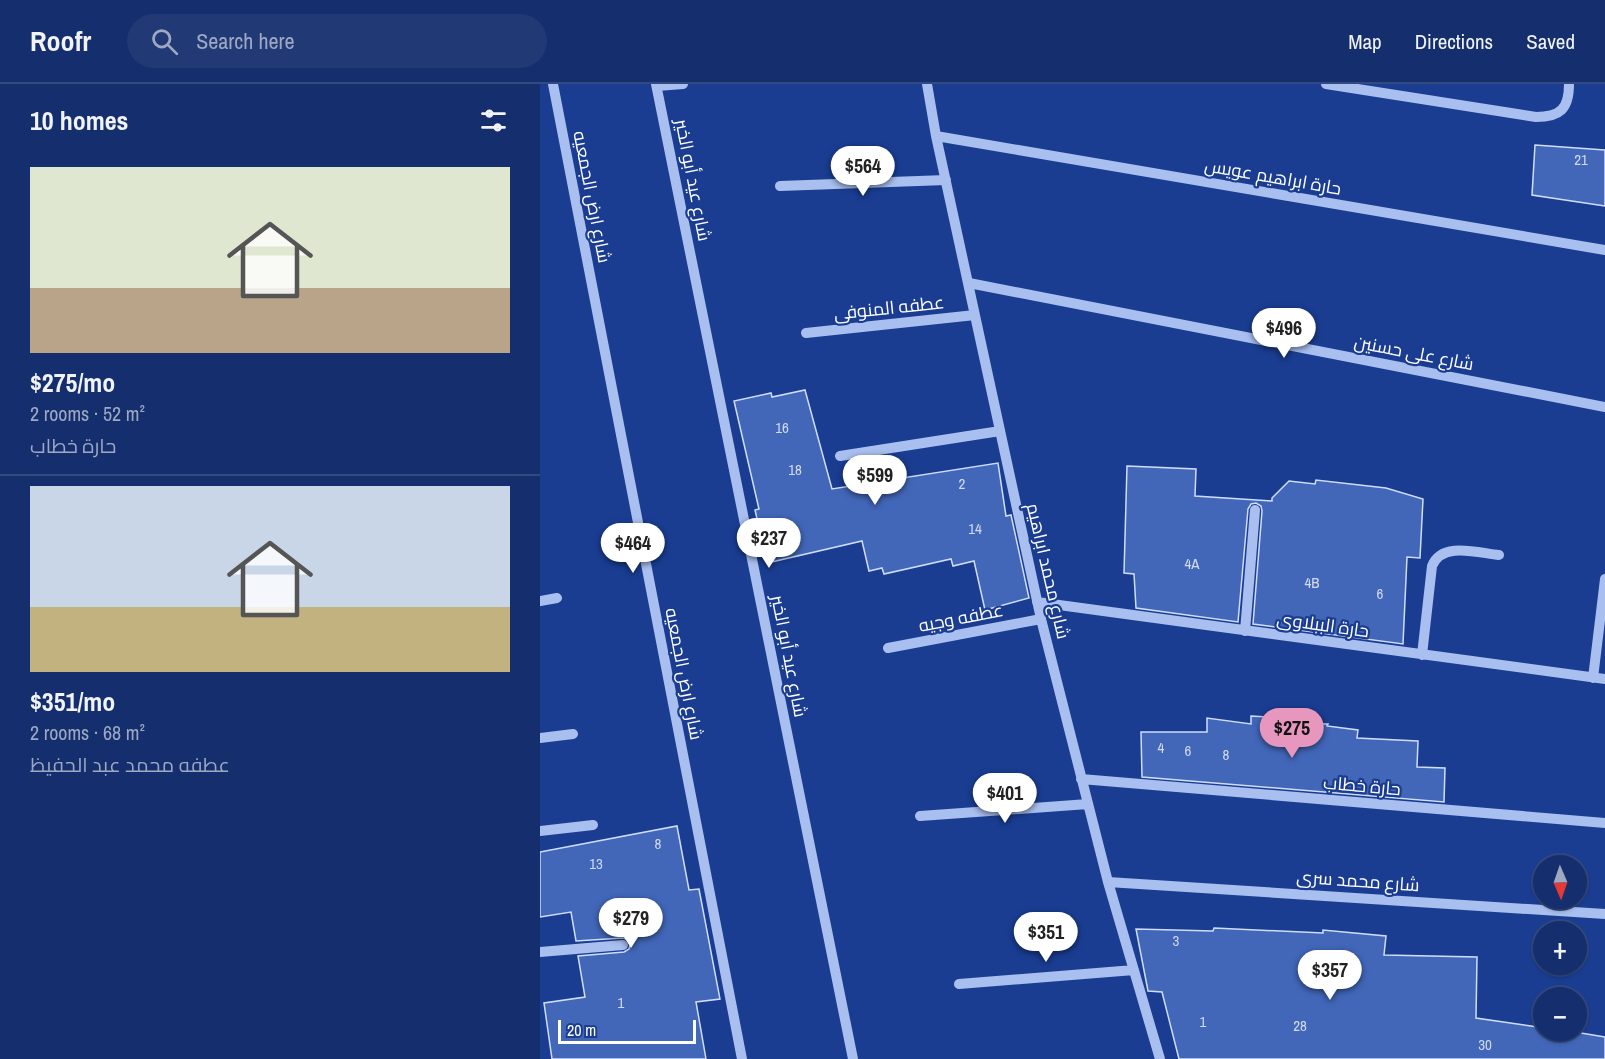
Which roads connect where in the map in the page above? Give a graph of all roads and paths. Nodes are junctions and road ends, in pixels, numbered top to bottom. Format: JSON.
{"nodes":[{"id":1,"x":553,"y":84,"type":"edge"},
{"id":2,"x":683,"y":84,"type":"edge"},
{"id":3,"x":927,"y":84,"type":"edge"},
{"id":4,"x":1326,"y":84,"type":"edge"},
{"id":5,"x":1569,"y":84,"type":"edge"},
{"id":6,"x":657,"y":85,"type":"edge"},
{"id":7,"x":936,"y":136,"type":"junction"},
{"id":8,"x":946,"y":180,"type":"junction"},
{"id":9,"x":780,"y":186,"type":"dead end"},
{"id":10,"x":1605,"y":250,"type":"edge"},
{"id":11,"x":969,"y":283,"type":"junction"},
{"id":12,"x":975,"y":315,"type":"junction"},
{"id":13,"x":806,"y":333,"type":"dead end"},
{"id":14,"x":1605,"y":407,"type":"edge"},
{"id":15,"x":1000,"y":431,"type":"junction"},
{"id":16,"x":840,"y":456,"type":"dead end"},
{"id":17,"x":1255,"y":510,"type":"dead end"},
{"id":18,"x":1499,"y":555,"type":"dead end"},
{"id":19,"x":1605,"y":579,"type":"edge"},
{"id":20,"x":556,"y":598,"type":"dead end"},
{"id":21,"x":540,"y":601,"type":"edge"},
{"id":22,"x":1037,"y":602,"type":"junction"},
{"id":23,"x":1041,"y":619,"type":"junction"},
{"id":24,"x":1245,"y":630,"type":"junction"},
{"id":25,"x":888,"y":648,"type":"dead end"},
{"id":26,"x":1422,"y":655,"type":"junction"},
{"id":27,"x":1593,"y":678,"type":"junction"},
{"id":28,"x":1605,"y":679,"type":"edge"},
{"id":29,"x":573,"y":734,"type":"dead end"},
{"id":30,"x":540,"y":738,"type":"edge"},
{"id":31,"x":1081,"y":779,"type":"junction"},
{"id":32,"x":1088,"y":804,"type":"junction"},
{"id":33,"x":920,"y":816,"type":"dead end"},
{"id":34,"x":1605,"y":824,"type":"edge"},
{"id":35,"x":592,"y":825,"type":"dead end"},
{"id":36,"x":540,"y":831,"type":"edge"},
{"id":37,"x":1108,"y":882,"type":"junction"},
{"id":38,"x":1605,"y":914,"type":"edge"},
{"id":39,"x":623,"y":945,"type":"dead end"},
{"id":40,"x":540,"y":952,"type":"edge"},
{"id":41,"x":1134,"y":970,"type":"junction"},
{"id":42,"x":959,"y":984,"type":"dead end"},
{"id":43,"x":742,"y":1059,"type":"edge"},
{"id":44,"x":853,"y":1059,"type":"edge"},
{"id":45,"x":1160,"y":1059,"type":"edge"}],
"edges":[{"from":1,"to":43,"type":"street","name":"شارع ارض الجمعيه"},
{"from":2,"to":6,"type":"street"},
{"from":3,"to":7,"type":"street","name":"شارع محمد ابراهيم"},
{"from":4,"to":5,"type":"street"},
{"from":6,"to":44,"type":"street","name":"شارع عيد أبو الخير"},
{"from":7,"to":8,"type":"street","name":"شارع محمد ابراهيم"},
{"from":7,"to":10,"type":"street","name":"حارة ابراهيم عويس"},
{"from":8,"to":9,"type":"street"},
{"from":8,"to":11,"type":"street","name":"شارع محمد ابراهيم"},
{"from":11,"to":12,"type":"street","name":"شارع محمد ابراهيم"},
{"from":11,"to":14,"type":"street","name":"شارع على حسنين"},
{"from":12,"to":13,"type":"street","name":"عطفه المنوفى"},
{"from":12,"to":15,"type":"street","name":"شارع محمد ابراهيم"},
{"from":15,"to":16,"type":"street"},
{"from":15,"to":22,"type":"street","name":"شارع محمد ابراهيم"},
{"from":17,"to":24,"type":"street"},
{"from":18,"to":26,"type":"street"},
{"from":19,"to":27,"type":"street"},
{"from":20,"to":21,"type":"street"},
{"from":22,"to":23,"type":"street","name":"شارع محمد ابراهيم"},
{"from":22,"to":24,"type":"street","name":"حارة الببلاوى"},
{"from":23,"to":25,"type":"street","name":"عطفه وجيه"},
{"from":23,"to":31,"type":"street","name":"شارع محمد ابراهيم"},
{"from":24,"to":26,"type":"street","name":"حارة الببلاوى"},
{"from":26,"to":27,"type":"street","name":"حارة الببلاوى"},
{"from":27,"to":28,"type":"street","name":"حارة الببلاوى"},
{"from":29,"to":30,"type":"street"},
{"from":31,"to":32,"type":"street","name":"شارع محمد ابراهيم"},
{"from":31,"to":34,"type":"street","name":"حارة خطاب"},
{"from":32,"to":33,"type":"street"},
{"from":32,"to":37,"type":"street","name":"شارع محمد ابراهيم"},
{"from":35,"to":36,"type":"street"},
{"from":37,"to":38,"type":"street","name":"شارع محمد سرى"},
{"from":37,"to":41,"type":"street","name":"شارع محمد ابراهيم"},
{"from":39,"to":40,"type":"street"},
{"from":41,"to":42,"type":"street"},
{"from":41,"to":45,"type":"street","name":"شارع محمد ابراهيم"}]}
